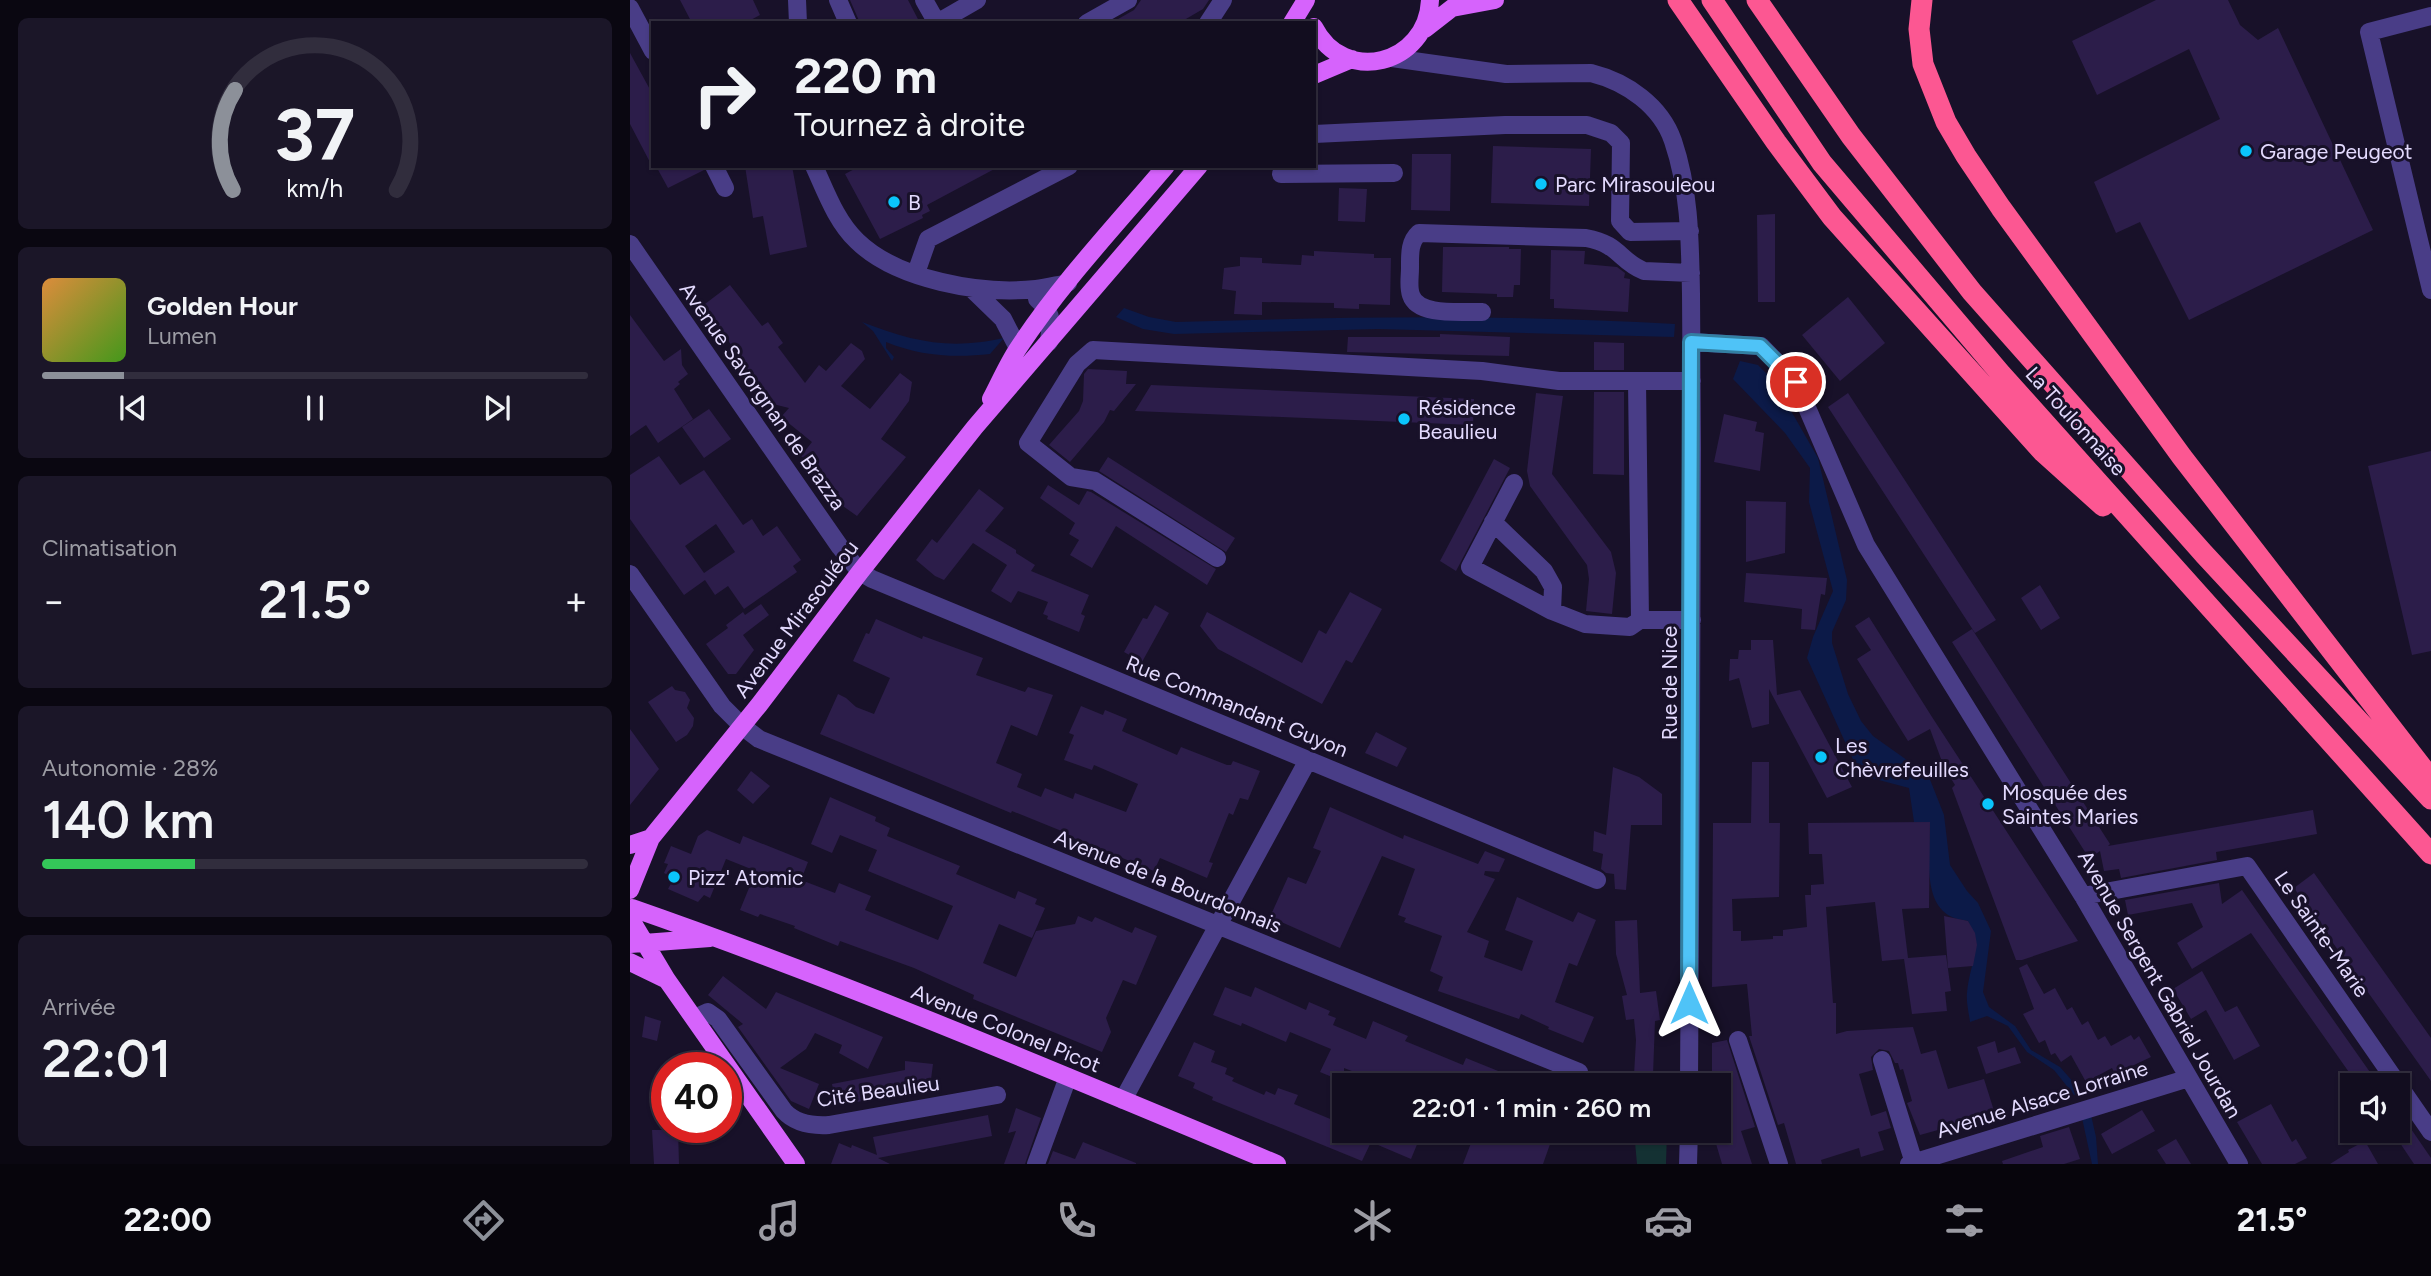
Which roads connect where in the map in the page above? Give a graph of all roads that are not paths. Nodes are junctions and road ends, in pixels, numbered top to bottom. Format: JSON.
{"nodes":[{"id":1,"x":797,"y":0,"type":"edge"},
{"id":2,"x":838,"y":0,"type":"edge"},
{"id":3,"x":925,"y":0,"type":"edge"},
{"id":4,"x":977,"y":0,"type":"edge"},
{"id":5,"x":1128,"y":0,"type":"edge"},
{"id":6,"x":1223,"y":0,"type":"edge"},
{"id":7,"x":1307,"y":0,"type":"edge"},
{"id":8,"x":1430,"y":0,"type":"edge"},
{"id":9,"x":1495,"y":0,"type":"edge"},
{"id":10,"x":1678,"y":0,"type":"edge"},
{"id":11,"x":1712,"y":0,"type":"edge"},
{"id":12,"x":1757,"y":0,"type":"edge"},
{"id":13,"x":1922,"y":0,"type":"edge"},
{"id":14,"x":630,"y":8,"type":"edge"},
{"id":15,"x":2426,"y":14,"type":"edge"},
{"id":16,"x":798,"y":21,"type":"edge"},
{"id":17,"x":847,"y":21,"type":"edge"},
{"id":18,"x":936,"y":21,"type":"edge"},
{"id":19,"x":940,"y":21,"type":"edge"},
{"id":20,"x":1091,"y":21,"type":"edge"},
{"id":21,"x":1209,"y":21,"type":"edge"},
{"id":22,"x":1293,"y":21,"type":"edge"},
{"id":23,"x":1312,"y":21,"type":"edge"},
{"id":24,"x":1316,"y":31,"type":"edge"},
{"id":25,"x":1422,"y":32,"type":"junction"},
{"id":26,"x":651,"y":47,"type":"edge"},
{"id":27,"x":1392,"y":58,"type":"junction"},
{"id":28,"x":1352,"y":60,"type":"junction"},
{"id":29,"x":1316,"y":74,"type":"edge"},
{"id":30,"x":1316,"y":134,"type":"edge"},
{"id":31,"x":715,"y":168,"type":"edge"},
{"id":32,"x":815,"y":168,"type":"edge"},
{"id":33,"x":1065,"y":168,"type":"edge"},
{"id":34,"x":1164,"y":168,"type":"edge"},
{"id":35,"x":1197,"y":168,"type":"edge"},
{"id":36,"x":1286,"y":168,"type":"edge"},
{"id":37,"x":1394,"y":173,"type":"dead end"},
{"id":38,"x":725,"y":188,"type":"dead end"},
{"id":39,"x":1134,"y":204,"type":"junction"},
{"id":40,"x":1153,"y":222,"type":"junction"},
{"id":41,"x":1690,"y":231,"type":"junction"},
{"id":42,"x":630,"y":244,"type":"edge"},
{"id":43,"x":916,"y":274,"type":"junction"},
{"id":44,"x":1690,"y":277,"type":"junction"},
{"id":45,"x":1068,"y":283,"type":"junction"},
{"id":46,"x":971,"y":288,"type":"junction"},
{"id":47,"x":1022,"y":290,"type":"junction"},
{"id":48,"x":2431,"y":290,"type":"edge"},
{"id":49,"x":1048,"y":308,"type":"junction"},
{"id":50,"x":1482,"y":312,"type":"dead end"},
{"id":51,"x":1049,"y":342,"type":"junction"},
{"id":52,"x":1691,"y":342,"type":"junction"},
{"id":53,"x":1018,"y":348,"type":"junction"},
{"id":54,"x":1637,"y":381,"type":"junction"},
{"id":55,"x":1692,"y":381,"type":"junction"},
{"id":56,"x":975,"y":427,"type":"junction"},
{"id":57,"x":1514,"y":483,"type":"dead end"},
{"id":58,"x":1493,"y":522,"type":"junction"},
{"id":59,"x":1217,"y":558,"type":"dead end"},
{"id":60,"x":860,"y":572,"type":"junction"},
{"id":61,"x":630,"y":573,"type":"edge"},
{"id":62,"x":2191,"y":586,"type":"junction"},
{"id":63,"x":1552,"y":611,"type":"junction"},
{"id":64,"x":1640,"y":620,"type":"junction"},
{"id":65,"x":1692,"y":620,"type":"junction"},
{"id":66,"x":742,"y":726,"type":"junction"},
{"id":67,"x":1308,"y":760,"type":"junction"},
{"id":68,"x":2431,"y":779,"type":"edge"},
{"id":69,"x":2431,"y":799,"type":"edge"},
{"id":70,"x":651,"y":838,"type":"junction"},
{"id":71,"x":630,"y":845,"type":"edge"},
{"id":72,"x":2431,"y":854,"type":"edge"},
{"id":73,"x":1597,"y":880,"type":"dead end"},
{"id":74,"x":2083,"y":896,"type":"junction"},
{"id":75,"x":630,"y":905,"type":"edge"},
{"id":76,"x":1218,"y":926,"type":"junction"},
{"id":77,"x":718,"y":938,"type":"junction"},
{"id":78,"x":638,"y":943,"type":"edge"},
{"id":79,"x":630,"y":962,"type":"edge"},
{"id":80,"x":667,"y":980,"type":"junction"},
{"id":81,"x":695,"y":1018,"type":"junction"},
{"id":82,"x":1738,"y":1040,"type":"dead end"},
{"id":83,"x":1882,"y":1060,"type":"dead end"},
{"id":84,"x":1579,"y":1072,"type":"dead end"},
{"id":85,"x":1689,"y":1073,"type":"edge"},
{"id":86,"x":1068,"y":1077,"type":"junction"},
{"id":87,"x":2189,"y":1078,"type":"junction"},
{"id":88,"x":997,"y":1095,"type":"dead end"},
{"id":89,"x":1123,"y":1100,"type":"junction"},
{"id":90,"x":2431,"y":1132,"type":"edge"},
{"id":91,"x":1689,"y":1143,"type":"edge"},
{"id":92,"x":1911,"y":1163,"type":"edge"},
{"id":93,"x":796,"y":1164,"type":"edge"},
{"id":94,"x":1036,"y":1164,"type":"edge"},
{"id":95,"x":1277,"y":1164,"type":"edge"},
{"id":96,"x":1688,"y":1164,"type":"edge"},
{"id":97,"x":1779,"y":1164,"type":"edge"},
{"id":98,"x":2239,"y":1164,"type":"edge"}],
"edges":[{"from":1,"to":16,"type":"street"},
{"from":2,"to":17,"type":"street"},
{"from":3,"to":18,"type":"street"},
{"from":4,"to":19,"type":"street"},
{"from":5,"to":20,"type":"street"},
{"from":6,"to":21,"type":"street"},
{"from":7,"to":22,"type":"main road"},
{"from":7,"to":23,"type":"main road"},
{"from":8,"to":25,"type":"main road"},
{"from":9,"to":25,"type":"main road"},
{"from":10,"to":62,"type":"highway"},
{"from":11,"to":62,"type":"highway","name":"La Toulonnaise"},
{"from":12,"to":69,"type":"highway","name":"La Toulonnaise"},
{"from":13,"to":68,"type":"highway"},
{"from":14,"to":26,"type":"street"},
{"from":15,"to":48,"type":"street"},
{"from":24,"to":28,"type":"main road"},
{"from":25,"to":27,"type":"main road"},
{"from":27,"to":28,"type":"main road"},
{"from":27,"to":41,"type":"street","name":"Rue de Nice"},
{"from":28,"to":29,"type":"main road"},
{"from":30,"to":41,"type":"street"},
{"from":31,"to":38,"type":"street"},
{"from":32,"to":43,"type":"street"},
{"from":33,"to":43,"type":"street"},
{"from":34,"to":39,"type":"main road","name":"Avenue Mirasouléou"},
{"from":35,"to":40,"type":"main road","name":"Avenue Mirasouléou"},
{"from":36,"to":37,"type":"street"},
{"from":39,"to":40,"type":"main road"},
{"from":39,"to":45,"type":"main road","name":"Avenue Mirasouléou"},
{"from":40,"to":51,"type":"main road","name":"Avenue Mirasouléou"},
{"from":41,"to":44,"type":"street","name":"Rue de Nice"},
{"from":42,"to":60,"type":"street","name":"Avenue Savorgnan de Brazza"},
{"from":43,"to":46,"type":"street"},
{"from":44,"to":50,"type":"street"},
{"from":44,"to":52,"type":"street","name":"Rue de Nice"},
{"from":45,"to":47,"type":"street"},
{"from":45,"to":49,"type":"main road","name":"Avenue Mirasouléou"},
{"from":46,"to":47,"type":"street"},
{"from":46,"to":53,"type":"street"},
{"from":47,"to":49,"type":"street"},
{"from":49,"to":51,"type":"street"},
{"from":49,"to":53,"type":"main road","name":"Avenue Mirasouléou"},
{"from":51,"to":56,"type":"main road","name":"Avenue Mirasouléou"},
{"from":52,"to":55,"type":"street","name":"Rue de Nice"},
{"from":52,"to":74,"type":"street","name":"Avenue Sergent Gabriel Jourdan"},
{"from":53,"to":56,"type":"main road","name":"Avenue Mirasouléou"},
{"from":54,"to":55,"type":"street"},
{"from":54,"to":59,"type":"street"},
{"from":54,"to":64,"type":"street"},
{"from":55,"to":65,"type":"street","name":"Rue de Nice"},
{"from":56,"to":60,"type":"main road","name":"Avenue Mirasouléou"},
{"from":57,"to":58,"type":"street"},
{"from":58,"to":63,"type":"street"},
{"from":58,"to":63,"type":"street"},
{"from":60,"to":66,"type":"main road","name":"Avenue Mirasouléou"},
{"from":60,"to":67,"type":"street","name":"Rue Commandant Guyon"},
{"from":61,"to":66,"type":"street","name":"Avenue de la Bourdonnais"},
{"from":62,"to":72,"type":"highway","name":"La Toulonnaise"},
{"from":63,"to":64,"type":"street"},
{"from":64,"to":65,"type":"street"},
{"from":65,"to":85,"type":"street","name":"Rue de Nice"},
{"from":66,"to":70,"type":"main road","name":"Avenue Mirasouléou"},
{"from":66,"to":76,"type":"street","name":"Avenue de la Bourdonnais"},
{"from":67,"to":73,"type":"street","name":"Rue Commandant Guyon"},
{"from":67,"to":76,"type":"street"},
{"from":70,"to":71,"type":"main road"},
{"from":70,"to":75,"type":"main road","name":"Avenue Mirasouléou"},
{"from":74,"to":87,"type":"street","name":"Avenue Sergent Gabriel Jourdan"},
{"from":74,"to":90,"type":"street","name":"Le Sainte-Marie"},
{"from":75,"to":77,"type":"main road","name":"Avenue Colonel Picot"},
{"from":75,"to":78,"type":"main road"},
{"from":76,"to":84,"type":"street","name":"Avenue de la Bourdonnais"},
{"from":76,"to":89,"type":"street"},
{"from":77,"to":78,"type":"main road","name":"Avenue Colonel Picot"},
{"from":77,"to":86,"type":"main road","name":"Avenue Colonel Picot"},
{"from":78,"to":80,"type":"main road"},
{"from":79,"to":80,"type":"main road"},
{"from":80,"to":81,"type":"main road"},
{"from":81,"to":88,"type":"street","name":"Cité Beaulieu"},
{"from":81,"to":93,"type":"main road"},
{"from":82,"to":97,"type":"street"},
{"from":83,"to":92,"type":"street"},
{"from":86,"to":89,"type":"main road","name":"Avenue Colonel Picot"},
{"from":86,"to":94,"type":"street"},
{"from":87,"to":92,"type":"street","name":"Avenue Alsace Lorraine"},
{"from":87,"to":98,"type":"street","name":"Avenue Sergent Gabriel Jourdan"},
{"from":89,"to":95,"type":"main road","name":"Avenue Colonel Picot"},
{"from":91,"to":96,"type":"street"}]}
